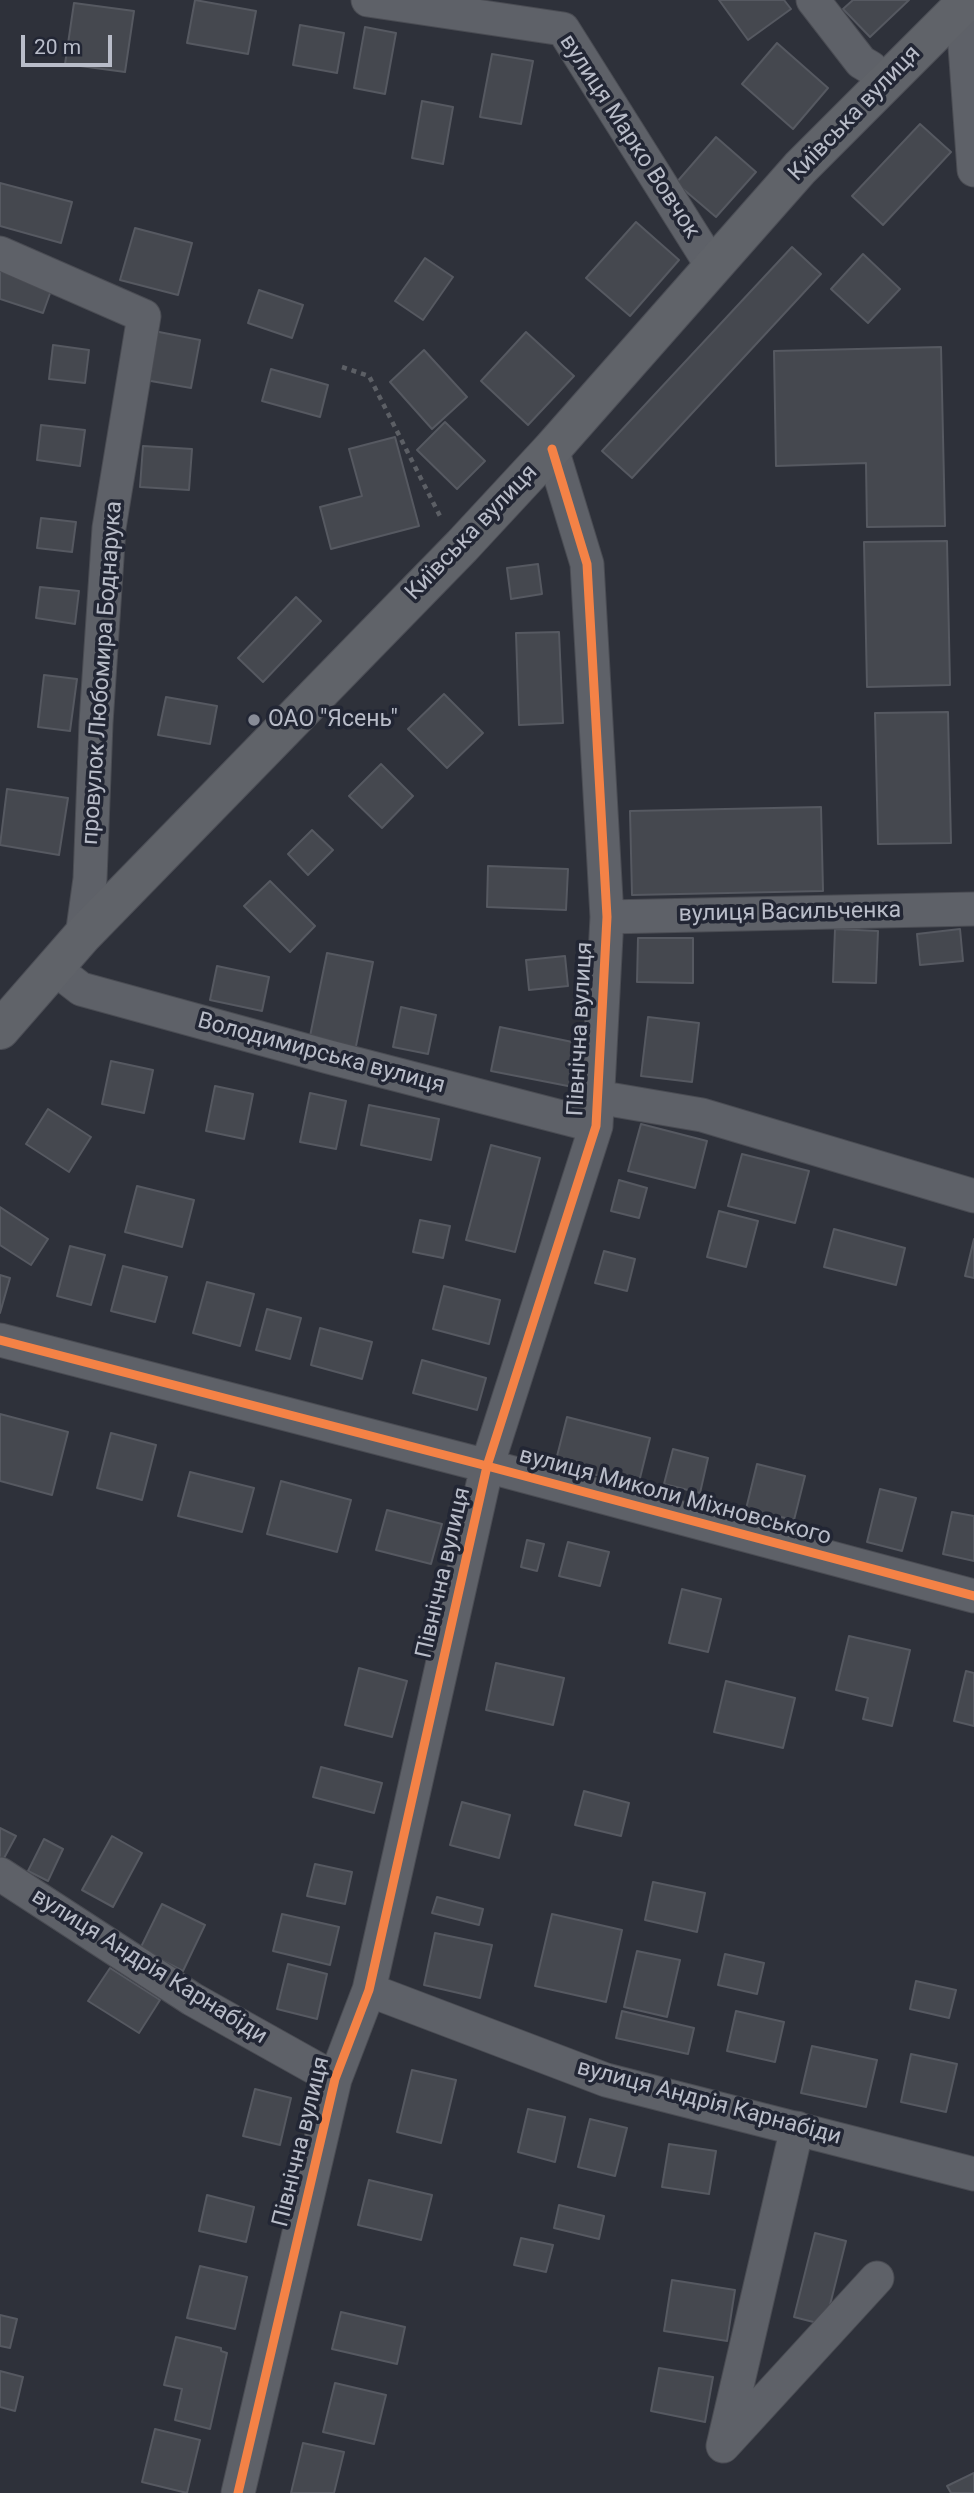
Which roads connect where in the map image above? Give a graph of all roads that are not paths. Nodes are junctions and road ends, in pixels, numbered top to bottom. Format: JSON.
{"nodes":[{"id":1,"x":368,"y":0,"type":"edge"},
{"id":2,"x":813,"y":0,"type":"edge"},
{"id":3,"x":965,"y":2,"type":"edge"},
{"id":4,"x":883,"y":85,"type":"junction"},
{"id":5,"x":974,"y":170,"type":"edge"},
{"id":6,"x":0,"y":253,"type":"edge"},
{"id":7,"x":712,"y":266,"type":"junction"},
{"id":8,"x":552,"y":449,"type":"junction"},
{"id":9,"x":974,"y":909,"type":"edge"},
{"id":10,"x":607,"y":916,"type":"junction"},
{"id":11,"x":82,"y":936,"type":"junction"},
{"id":12,"x":54,"y":968,"type":"junction"},
{"id":13,"x":0,"y":1030,"type":"edge"},
{"id":14,"x":596,"y":1111,"type":"junction"},
{"id":15,"x":974,"y":1196,"type":"edge"},
{"id":16,"x":0,"y":1340,"type":"edge"},
{"id":17,"x":487,"y":1466,"type":"junction"},
{"id":18,"x":974,"y":1596,"type":"edge"},
{"id":19,"x":0,"y":1874,"type":"edge"},
{"id":20,"x":369,"y":1990,"type":"junction"},
{"id":21,"x":335,"y":2079,"type":"junction"},
{"id":22,"x":797,"y":2128,"type":"junction"},
{"id":23,"x":974,"y":2174,"type":"edge"},
{"id":24,"x":877,"y":2278,"type":"dead end"},
{"id":25,"x":238,"y":2493,"type":"edge"}],
"edges":[{"from":1,"to":7,"type":"street","name":"вулиця Марко Вовчок"},
{"from":2,"to":4,"type":"street"},
{"from":3,"to":4,"type":"main road","name":"Київська вулиця"},
{"from":3,"to":5,"type":"street"},
{"from":4,"to":7,"type":"main road","name":"Київська вулиця"},
{"from":6,"to":11,"type":"street","name":"провулок Любомира Боднарука"},
{"from":7,"to":8,"type":"main road","name":"Київська вулиця"},
{"from":8,"to":10,"type":"street","name":"Північна вулиця"},
{"from":8,"to":11,"type":"main road","name":"Київська вулиця"},
{"from":9,"to":10,"type":"street","name":"вулиця Васильченка"},
{"from":10,"to":14,"type":"street","name":"Північна вулиця"},
{"from":11,"to":12,"type":"main road","name":"Київська вулиця"},
{"from":12,"to":13,"type":"main road","name":"Київська вулиця"},
{"from":12,"to":14,"type":"street","name":"Володимирська вулиця"},
{"from":14,"to":15,"type":"street","name":"Володимирська вулиця"},
{"from":14,"to":17,"type":"street","name":"Північна вулиця"},
{"from":16,"to":17,"type":"street","name":"вулиця Миколи Міхновського"},
{"from":17,"to":18,"type":"street","name":"вулиця Миколи Міхновського"},
{"from":17,"to":20,"type":"street","name":"Північна вулиця"},
{"from":19,"to":21,"type":"street","name":"вулиця Андрія Карнабіди"},
{"from":20,"to":21,"type":"street","name":"Північна вулиця"},
{"from":20,"to":22,"type":"street","name":"вулиця Андрія Карнабіди"},
{"from":21,"to":25,"type":"street","name":"Північна вулиця"},
{"from":22,"to":23,"type":"street","name":"вулиця Андрія Карнабіди"},
{"from":22,"to":24,"type":"street"}]}
